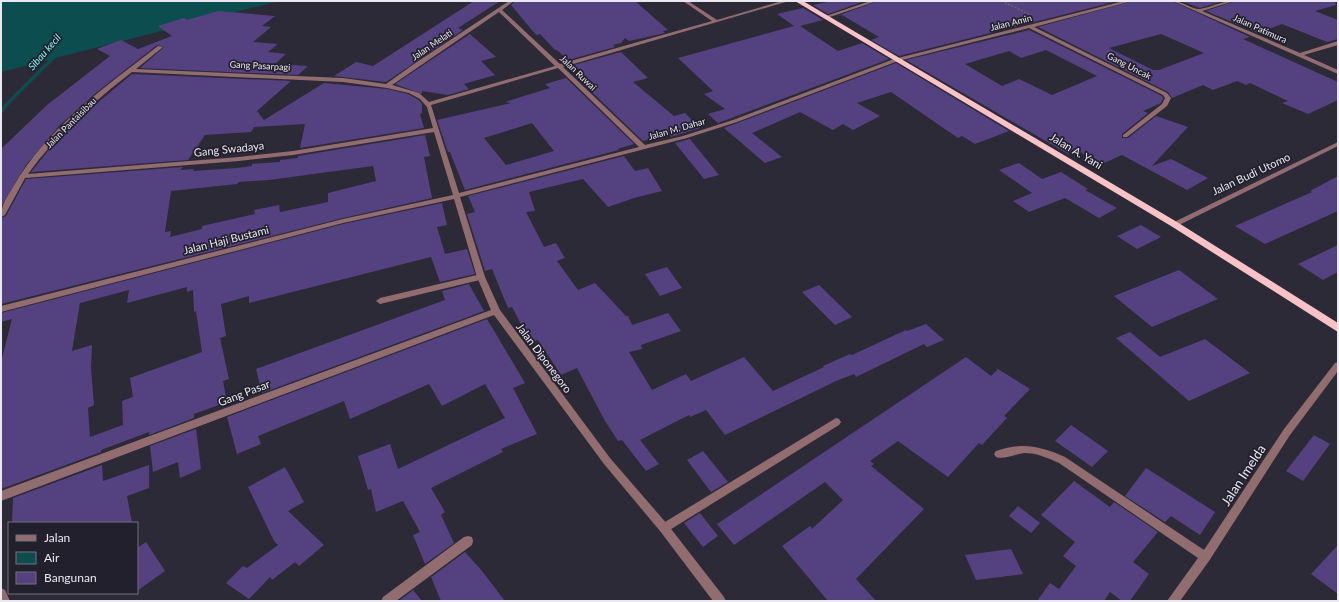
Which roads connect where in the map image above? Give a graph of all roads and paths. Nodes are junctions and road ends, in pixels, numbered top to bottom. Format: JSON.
{"nodes":[{"id":1,"x":512,"y":1,"type":"edge"},
{"id":2,"x":685,"y":1,"type":"edge"},
{"id":3,"x":787,"y":1,"type":"edge"},
{"id":4,"x":798,"y":1,"type":"edge"},
{"id":5,"x":875,"y":1,"type":"edge"},
{"id":6,"x":1002,"y":1,"type":"edge"},
{"id":7,"x":1130,"y":1,"type":"edge"},
{"id":8,"x":1175,"y":1,"type":"edge"},
{"id":9,"x":1232,"y":1,"type":"edge"},
{"id":10,"x":500,"y":10,"type":"junction"},
{"id":11,"x":1198,"y":11,"type":"junction"},
{"id":12,"x":825,"y":17,"type":"junction"},
{"id":13,"x":716,"y":21,"type":"junction"},
{"id":14,"x":1046,"y":22,"type":"junction"},
{"id":15,"x":1029,"y":26,"type":"junction"},
{"id":16,"x":1338,"y":43,"type":"edge"},
{"id":17,"x":160,"y":47,"type":"dead end"},
{"id":18,"x":1300,"y":55,"type":"junction"},
{"id":19,"x":896,"y":60,"type":"junction"},
{"id":20,"x":558,"y":66,"type":"junction"},
{"id":21,"x":131,"y":70,"type":"junction"},
{"id":22,"x":1338,"y":72,"type":"edge"},
{"id":23,"x":387,"y":86,"type":"junction"},
{"id":24,"x":428,"y":104,"type":"junction"},
{"id":25,"x":435,"y":130,"type":"junction"},
{"id":26,"x":1125,"y":136,"type":"dead end"},
{"id":27,"x":1338,"y":144,"type":"edge"},
{"id":28,"x":644,"y":148,"type":"junction"},
{"id":29,"x":1330,"y":149,"type":"junction"},
{"id":30,"x":1338,"y":152,"type":"edge"},
{"id":31,"x":23,"y":176,"type":"junction"},
{"id":32,"x":457,"y":196,"type":"junction"},
{"id":33,"x":1,"y":215,"type":"edge"},
{"id":34,"x":1174,"y":224,"type":"junction"},
{"id":35,"x":480,"y":277,"type":"junction"},
{"id":36,"x":380,"y":301,"type":"dead end"},
{"id":37,"x":1,"y":309,"type":"edge"},
{"id":38,"x":496,"y":311,"type":"junction"},
{"id":39,"x":1338,"y":328,"type":"edge"},
{"id":40,"x":1338,"y":365,"type":"edge"},
{"id":41,"x":836,"y":422,"type":"dead end"},
{"id":42,"x":998,"y":454,"type":"dead end"},
{"id":43,"x":1,"y":496,"type":"edge"},
{"id":44,"x":664,"y":528,"type":"junction"},
{"id":45,"x":468,"y":541,"type":"dead end"},
{"id":46,"x":1205,"y":557,"type":"junction"},
{"id":47,"x":1,"y":594,"type":"edge"},
{"id":48,"x":4,"y":601,"type":"edge"},
{"id":49,"x":387,"y":601,"type":"edge"},
{"id":50,"x":720,"y":601,"type":"edge"},
{"id":51,"x":1173,"y":601,"type":"edge"}],
"edges":[{"from":1,"to":10,"type":"street","name":"Jalan Melati"},
{"from":2,"to":13,"type":"street"},
{"from":3,"to":13,"type":"street"},
{"from":4,"to":12,"type":"highway","name":"Jalan A. Yani"},
{"from":5,"to":12,"type":"street"},
{"from":6,"to":14,"type":"path"},
{"from":7,"to":14,"type":"street","name":"Jalan Amin"},
{"from":8,"to":11,"type":"street","name":"Jalan Patimura"},
{"from":9,"to":11,"type":"street"},
{"from":10,"to":20,"type":"street","name":"Jalan Ruwai"},
{"from":10,"to":23,"type":"street","name":"Jalan Melati"},
{"from":11,"to":18,"type":"street","name":"Jalan Patimura"},
{"from":12,"to":19,"type":"highway","name":"Jalan A. Yani"},
{"from":13,"to":20,"type":"street"},
{"from":14,"to":15,"type":"street","name":"Jalan Amin"},
{"from":15,"to":19,"type":"street","name":"Jalan Amin"},
{"from":15,"to":26,"type":"street","name":"Gang Uncak"},
{"from":16,"to":18,"type":"street"},
{"from":17,"to":21,"type":"street","name":"Jalan Pantaisibau"},
{"from":18,"to":22,"type":"street","name":"Jalan Patimura"},
{"from":19,"to":28,"type":"street","name":"Jalan M. Dahar"},
{"from":19,"to":34,"type":"highway","name":"Jalan A. Yani"},
{"from":20,"to":24,"type":"street"},
{"from":20,"to":28,"type":"street","name":"Jalan Ruwai"},
{"from":21,"to":23,"type":"street","name":"Gang Pasarpagi"},
{"from":21,"to":31,"type":"street","name":"Jalan Pantaisibau"},
{"from":23,"to":24,"type":"street"},
{"from":24,"to":25,"type":"street","name":"Jalan Diponegoro"},
{"from":25,"to":31,"type":"street","name":"Gang Swadaya"},
{"from":25,"to":32,"type":"street","name":"Jalan Diponegoro"},
{"from":27,"to":29,"type":"street","name":"Jalan Budi Utomo"},
{"from":28,"to":32,"type":"street","name":"Jalan M. Dahar"},
{"from":29,"to":30,"type":"street"},
{"from":29,"to":34,"type":"street","name":"Jalan Budi Utomo"},
{"from":31,"to":33,"type":"street","name":"Jalan Pantaisibau"},
{"from":32,"to":35,"type":"street","name":"Jalan Diponegoro"},
{"from":32,"to":37,"type":"street","name":"Jalan Haji Bustami"},
{"from":34,"to":39,"type":"highway","name":"Jalan A. Yani"},
{"from":35,"to":36,"type":"street"},
{"from":35,"to":38,"type":"street","name":"Jalan Diponegoro"},
{"from":38,"to":43,"type":"street","name":"Gang Pasar"},
{"from":38,"to":44,"type":"street","name":"Jalan Diponegoro"},
{"from":40,"to":46,"type":"street","name":"Jalan Imelda"},
{"from":41,"to":44,"type":"street"},
{"from":42,"to":46,"type":"street"},
{"from":44,"to":50,"type":"street","name":"Jalan Diponegoro"},
{"from":45,"to":49,"type":"street"},
{"from":46,"to":51,"type":"street","name":"Jalan Imelda"},
{"from":47,"to":48,"type":"street"}]}
